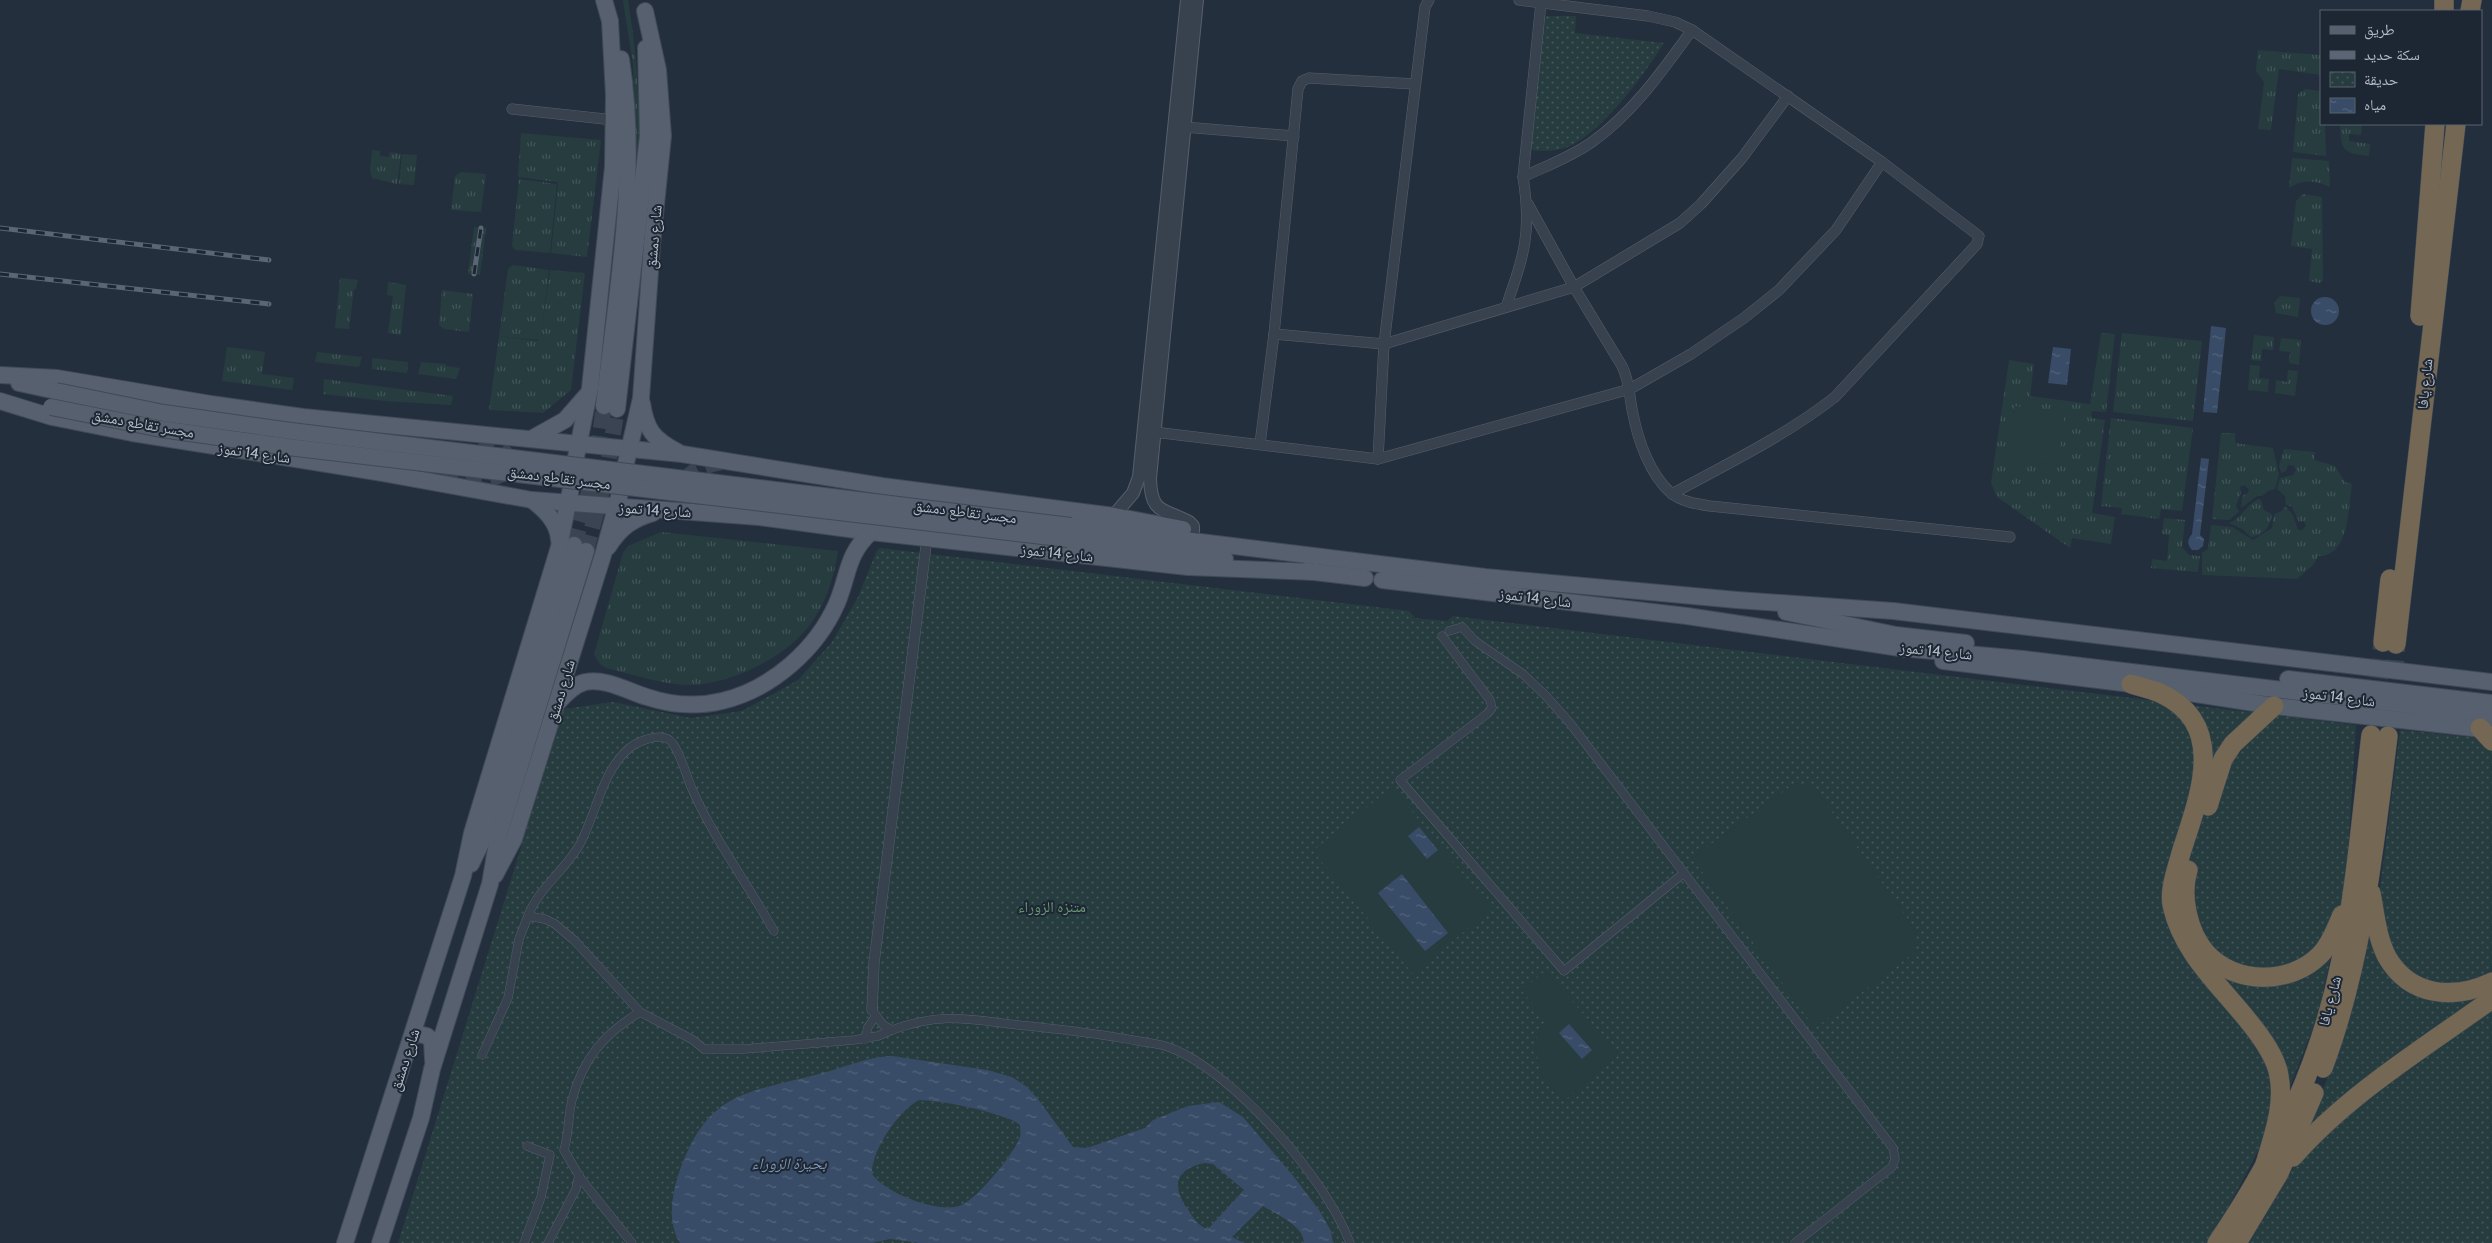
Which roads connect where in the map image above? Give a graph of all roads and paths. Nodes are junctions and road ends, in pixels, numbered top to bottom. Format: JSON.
{"nodes":[{"id":1,"x":1187,"y":0,"type":"edge"},
{"id":2,"x":1198,"y":0,"type":"edge"},
{"id":3,"x":1429,"y":0,"type":"edge"},
{"id":4,"x":1519,"y":0,"type":"edge"},
{"id":5,"x":1541,"y":3,"type":"junction"},
{"id":6,"x":644,"y":6,"type":"edge"},
{"id":7,"x":607,"y":7,"type":"edge"},
{"id":8,"x":1692,"y":30,"type":"junction"},
{"id":9,"x":1415,"y":84,"type":"junction"},
{"id":10,"x":1788,"y":96,"type":"junction"},
{"id":11,"x":512,"y":109,"type":"dead end"},
{"id":12,"x":614,"y":120,"type":"junction"},
{"id":13,"x":2435,"y":125,"type":"edge"},
{"id":14,"x":2456,"y":125,"type":"edge"},
{"id":15,"x":1184,"y":127,"type":"junction"},
{"id":16,"x":1294,"y":136,"type":"junction"},
{"id":17,"x":1882,"y":162,"type":"junction"},
{"id":18,"x":1523,"y":177,"type":"junction"},
{"id":19,"x":1528,"y":204,"type":"junction"},
{"id":20,"x":1574,"y":287,"type":"junction"},
{"id":21,"x":1506,"y":306,"type":"junction"},
{"id":22,"x":1274,"y":334,"type":"junction"},
{"id":23,"x":1384,"y":344,"type":"junction"},
{"id":24,"x":0,"y":376,"type":"edge"},
{"id":25,"x":0,"y":379,"type":"edge"},
{"id":26,"x":590,"y":388,"type":"junction"},
{"id":27,"x":1630,"y":389,"type":"junction"},
{"id":28,"x":0,"y":396,"type":"edge"},
{"id":29,"x":641,"y":398,"type":"junction"},
{"id":30,"x":54,"y":399,"type":"junction"},
{"id":31,"x":0,"y":401,"type":"edge"},
{"id":32,"x":1154,"y":432,"type":"junction"},
{"id":33,"x":529,"y":440,"type":"junction"},
{"id":34,"x":1260,"y":444,"type":"junction"},
{"id":35,"x":578,"y":451,"type":"junction"},
{"id":36,"x":682,"y":454,"type":"junction"},
{"id":37,"x":628,"y":456,"type":"junction"},
{"id":38,"x":1378,"y":459,"type":"junction"},
{"id":39,"x":1672,"y":494,"type":"junction"},
{"id":40,"x":569,"y":495,"type":"junction"},
{"id":41,"x":532,"y":500,"type":"junction"},
{"id":42,"x":618,"y":500,"type":"junction"},
{"id":43,"x":660,"y":511,"type":"junction"},
{"id":44,"x":1114,"y":516,"type":"junction"},
{"id":45,"x":1102,"y":529,"type":"junction"},
{"id":46,"x":870,"y":532,"type":"junction"},
{"id":47,"x":1070,"y":532,"type":"junction"},
{"id":48,"x":928,"y":538,"type":"junction"},
{"id":49,"x":2010,"y":538,"type":"dead end"},
{"id":50,"x":1200,"y":543,"type":"junction"},
{"id":51,"x":573,"y":548,"type":"junction"},
{"id":52,"x":603,"y":555,"type":"junction"},
{"id":53,"x":1316,"y":564,"type":"junction"},
{"id":54,"x":1188,"y":567,"type":"junction"},
{"id":55,"x":1365,"y":578,"type":"dead end"},
{"id":56,"x":1382,"y":580,"type":"dead end"},
{"id":57,"x":1484,"y":585,"type":"junction"},
{"id":58,"x":1737,"y":600,"type":"junction"},
{"id":59,"x":1900,"y":648,"type":"junction"},
{"id":60,"x":2492,"y":682,"type":"edge"},
{"id":61,"x":2132,"y":684,"type":"junction"},
{"id":62,"x":2492,"y":694,"type":"edge"},
{"id":63,"x":558,"y":702,"type":"junction"},
{"id":64,"x":2492,"y":703,"type":"edge"},
{"id":65,"x":2274,"y":706,"type":"junction"},
{"id":66,"x":2489,"y":729,"type":"edge"},
{"id":67,"x":2380,"y":735,"type":"dead end"},
{"id":68,"x":1684,"y":873,"type":"junction"},
{"id":69,"x":490,"y":884,"type":"junction"},
{"id":70,"x":2361,"y":884,"type":"junction"},
{"id":71,"x":528,"y":916,"type":"junction"},
{"id":72,"x":774,"y":931,"type":"dead end"},
{"id":73,"x":2492,"y":982,"type":"edge"},
{"id":74,"x":2492,"y":999,"type":"edge"},
{"id":75,"x":640,"y":1012,"type":"junction"},
{"id":76,"x":874,"y":1013,"type":"junction"},
{"id":77,"x":892,"y":1030,"type":"junction"},
{"id":78,"x":414,"y":1033,"type":"junction"},
{"id":79,"x":865,"y":1039,"type":"junction"},
{"id":80,"x":482,"y":1055,"type":"dead end"},
{"id":81,"x":432,"y":1069,"type":"junction"},
{"id":82,"x":526,"y":1146,"type":"dead end"},
{"id":83,"x":564,"y":1150,"type":"junction"},
{"id":84,"x":550,"y":1155,"type":"junction"},
{"id":85,"x":2272,"y":1171,"type":"junction"},
{"id":86,"x":579,"y":1175,"type":"junction"},
{"id":87,"x":345,"y":1243,"type":"edge"},
{"id":88,"x":380,"y":1243,"type":"edge"},
{"id":89,"x":524,"y":1243,"type":"edge"},
{"id":90,"x":548,"y":1243,"type":"edge"},
{"id":91,"x":632,"y":1243,"type":"edge"},
{"id":92,"x":1350,"y":1243,"type":"edge"},
{"id":93,"x":1795,"y":1243,"type":"edge"},
{"id":94,"x":2217,"y":1243,"type":"edge"},
{"id":95,"x":2236,"y":1243,"type":"edge"}],
"edges":[{"from":1,"to":44,"type":"street"},
{"from":2,"to":15,"type":"street"},
{"from":3,"to":9,"type":"street"},
{"from":4,"to":5,"type":"street"},
{"from":5,"to":8,"type":"street"},
{"from":5,"to":18,"type":"street"},
{"from":6,"to":7,"type":"main road","name":"شارع دمشق"},
{"from":6,"to":29,"type":"main road","name":"شارع دمشق"},
{"from":7,"to":12,"type":"main road","name":"شارع دمشق"},
{"from":8,"to":10,"type":"street"},
{"from":8,"to":18,"type":"street"},
{"from":9,"to":16,"type":"street"},
{"from":9,"to":23,"type":"street"},
{"from":10,"to":17,"type":"street"},
{"from":10,"to":20,"type":"street"},
{"from":11,"to":12,"type":"street"},
{"from":12,"to":26,"type":"main road","name":"شارع دمشق"},
{"from":13,"to":14,"type":"highway","name":"شارع يافا"},
{"from":15,"to":16,"type":"street"},
{"from":15,"to":32,"type":"street"},
{"from":16,"to":22,"type":"street"},
{"from":17,"to":27,"type":"street"},
{"from":17,"to":39,"type":"street"},
{"from":18,"to":19,"type":"street"},
{"from":19,"to":20,"type":"street"},
{"from":19,"to":21,"type":"street"},
{"from":20,"to":21,"type":"street"},
{"from":20,"to":27,"type":"street"},
{"from":21,"to":23,"type":"street"},
{"from":22,"to":23,"type":"street"},
{"from":22,"to":34,"type":"street"},
{"from":23,"to":38,"type":"street"},
{"from":24,"to":33,"type":"main road","name":"شارع 14 تموز"},
{"from":25,"to":30,"type":"main road"},
{"from":26,"to":33,"type":"main road"},
{"from":26,"to":35,"type":"main road","name":"شارع دمشق"},
{"from":27,"to":38,"type":"street"},
{"from":27,"to":39,"type":"street"},
{"from":28,"to":30,"type":"main road"},
{"from":29,"to":36,"type":"main road"},
{"from":29,"to":37,"type":"main road","name":"شارع دمشق"},
{"from":30,"to":47,"type":"main road","name":"مجسر تقاطع دمشق","bridge":true},
{"from":31,"to":41,"type":"main road","name":"شارع 14 تموز"},
{"from":32,"to":34,"type":"street"},
{"from":32,"to":50,"type":"street"},
{"from":33,"to":35,"type":"main road","name":"شارع 14 تموز"},
{"from":34,"to":38,"type":"street"},
{"from":35,"to":37,"type":"main road","name":"شارع 14 تموز"},
{"from":36,"to":37,"type":"main road","name":"شارع 14 تموز"},
{"from":36,"to":44,"type":"main road","name":"شارع 14 تموز"},
{"from":39,"to":49,"type":"street"},
{"from":40,"to":41,"type":"main road","name":"شارع 14 تموز"},
{"from":40,"to":42,"type":"main road","name":"شارع 14 تموز"},
{"from":40,"to":51,"type":"main road","name":"شارع دمشق"},
{"from":41,"to":51,"type":"main road"},
{"from":42,"to":43,"type":"main road","name":"شارع 14 تموز"},
{"from":42,"to":52,"type":"main road","name":"شارع دمشق"},
{"from":43,"to":46,"type":"main road","name":"شارع 14 تموز"},
{"from":43,"to":52,"type":"main road"},
{"from":44,"to":45,"type":"street"},
{"from":44,"to":50,"type":"main road","name":"شارع 14 تموز"},
{"from":45,"to":47,"type":"main road","name":"شارع 14 تموز"},
{"from":45,"to":50,"type":"main road","name":"شارع 14 تموز"},
{"from":46,"to":48,"type":"main road","name":"شارع 14 تموز"},
{"from":46,"to":63,"type":"main road"},
{"from":47,"to":50,"type":"main road","name":"شارع 14 تموز"},
{"from":48,"to":54,"type":"main road","name":"شارع 14 تموز"},
{"from":48,"to":76,"type":"street"},
{"from":50,"to":53,"type":"main road","name":"شارع 14 تموز"},
{"from":50,"to":53,"type":"main road","name":"شارع 14 تموز"},
{"from":50,"to":54,"type":"main road"},
{"from":51,"to":69,"type":"main road","name":"شارع دمشق"},
{"from":51,"to":78,"type":"main road","name":"شارع دمشق"},
{"from":52,"to":63,"type":"main road","name":"شارع دمشق"},
{"from":53,"to":54,"type":"main road","name":"شارع 14 تموز"},
{"from":53,"to":55,"type":"main road","name":"شارع 14 تموز"},
{"from":53,"to":57,"type":"main road","name":"شارع 14 تموز"},
{"from":56,"to":57,"type":"main road","name":"شارع 14 تموز"},
{"from":57,"to":58,"type":"main road","name":"شارع 14 تموز"},
{"from":57,"to":59,"type":"main road","name":"شارع 14 تموز"},
{"from":58,"to":60,"type":"main road","name":"شارع 14 تموز"},
{"from":58,"to":62,"type":"main road"},
{"from":58,"to":64,"type":"main road","name":"شارع 14 تموز"},
{"from":59,"to":61,"type":"main road"},
{"from":59,"to":66,"type":"main road","name":"شارع 14 تموز"},
{"from":61,"to":65,"type":"main road"},
{"from":61,"to":85,"type":"highway"},
{"from":63,"to":69,"type":"main road","name":"شارع دمشق"},
{"from":65,"to":66,"type":"main road"},
{"from":65,"to":70,"type":"highway"},
{"from":67,"to":70,"type":"highway","name":"شارع يافا"},
{"from":68,"to":68,"type":"street"},
{"from":68,"to":93,"type":"street"},
{"from":69,"to":81,"type":"main road","name":"شارع دمشق"},
{"from":70,"to":73,"type":"highway"},
{"from":70,"to":85,"type":"highway","name":"شارع يافا"},
{"from":71,"to":72,"type":"street"},
{"from":71,"to":75,"type":"street"},
{"from":71,"to":80,"type":"street"},
{"from":74,"to":85,"type":"highway"},
{"from":75,"to":79,"type":"street"},
{"from":75,"to":83,"type":"street"},
{"from":76,"to":77,"type":"street"},
{"from":76,"to":79,"type":"street"},
{"from":77,"to":79,"type":"street"},
{"from":77,"to":92,"type":"street"},
{"from":78,"to":81,"type":"main road"},
{"from":78,"to":87,"type":"main road","name":"شارع دمشق"},
{"from":81,"to":88,"type":"main road","name":"شارع دمشق"},
{"from":82,"to":84,"type":"street"},
{"from":83,"to":84,"type":"street"},
{"from":83,"to":86,"type":"street"},
{"from":84,"to":89,"type":"street"},
{"from":85,"to":94,"type":"highway","name":"شارع يافا"},
{"from":85,"to":95,"type":"highway","name":"شارع يافا"},
{"from":86,"to":90,"type":"street"},
{"from":86,"to":91,"type":"street"}]}
